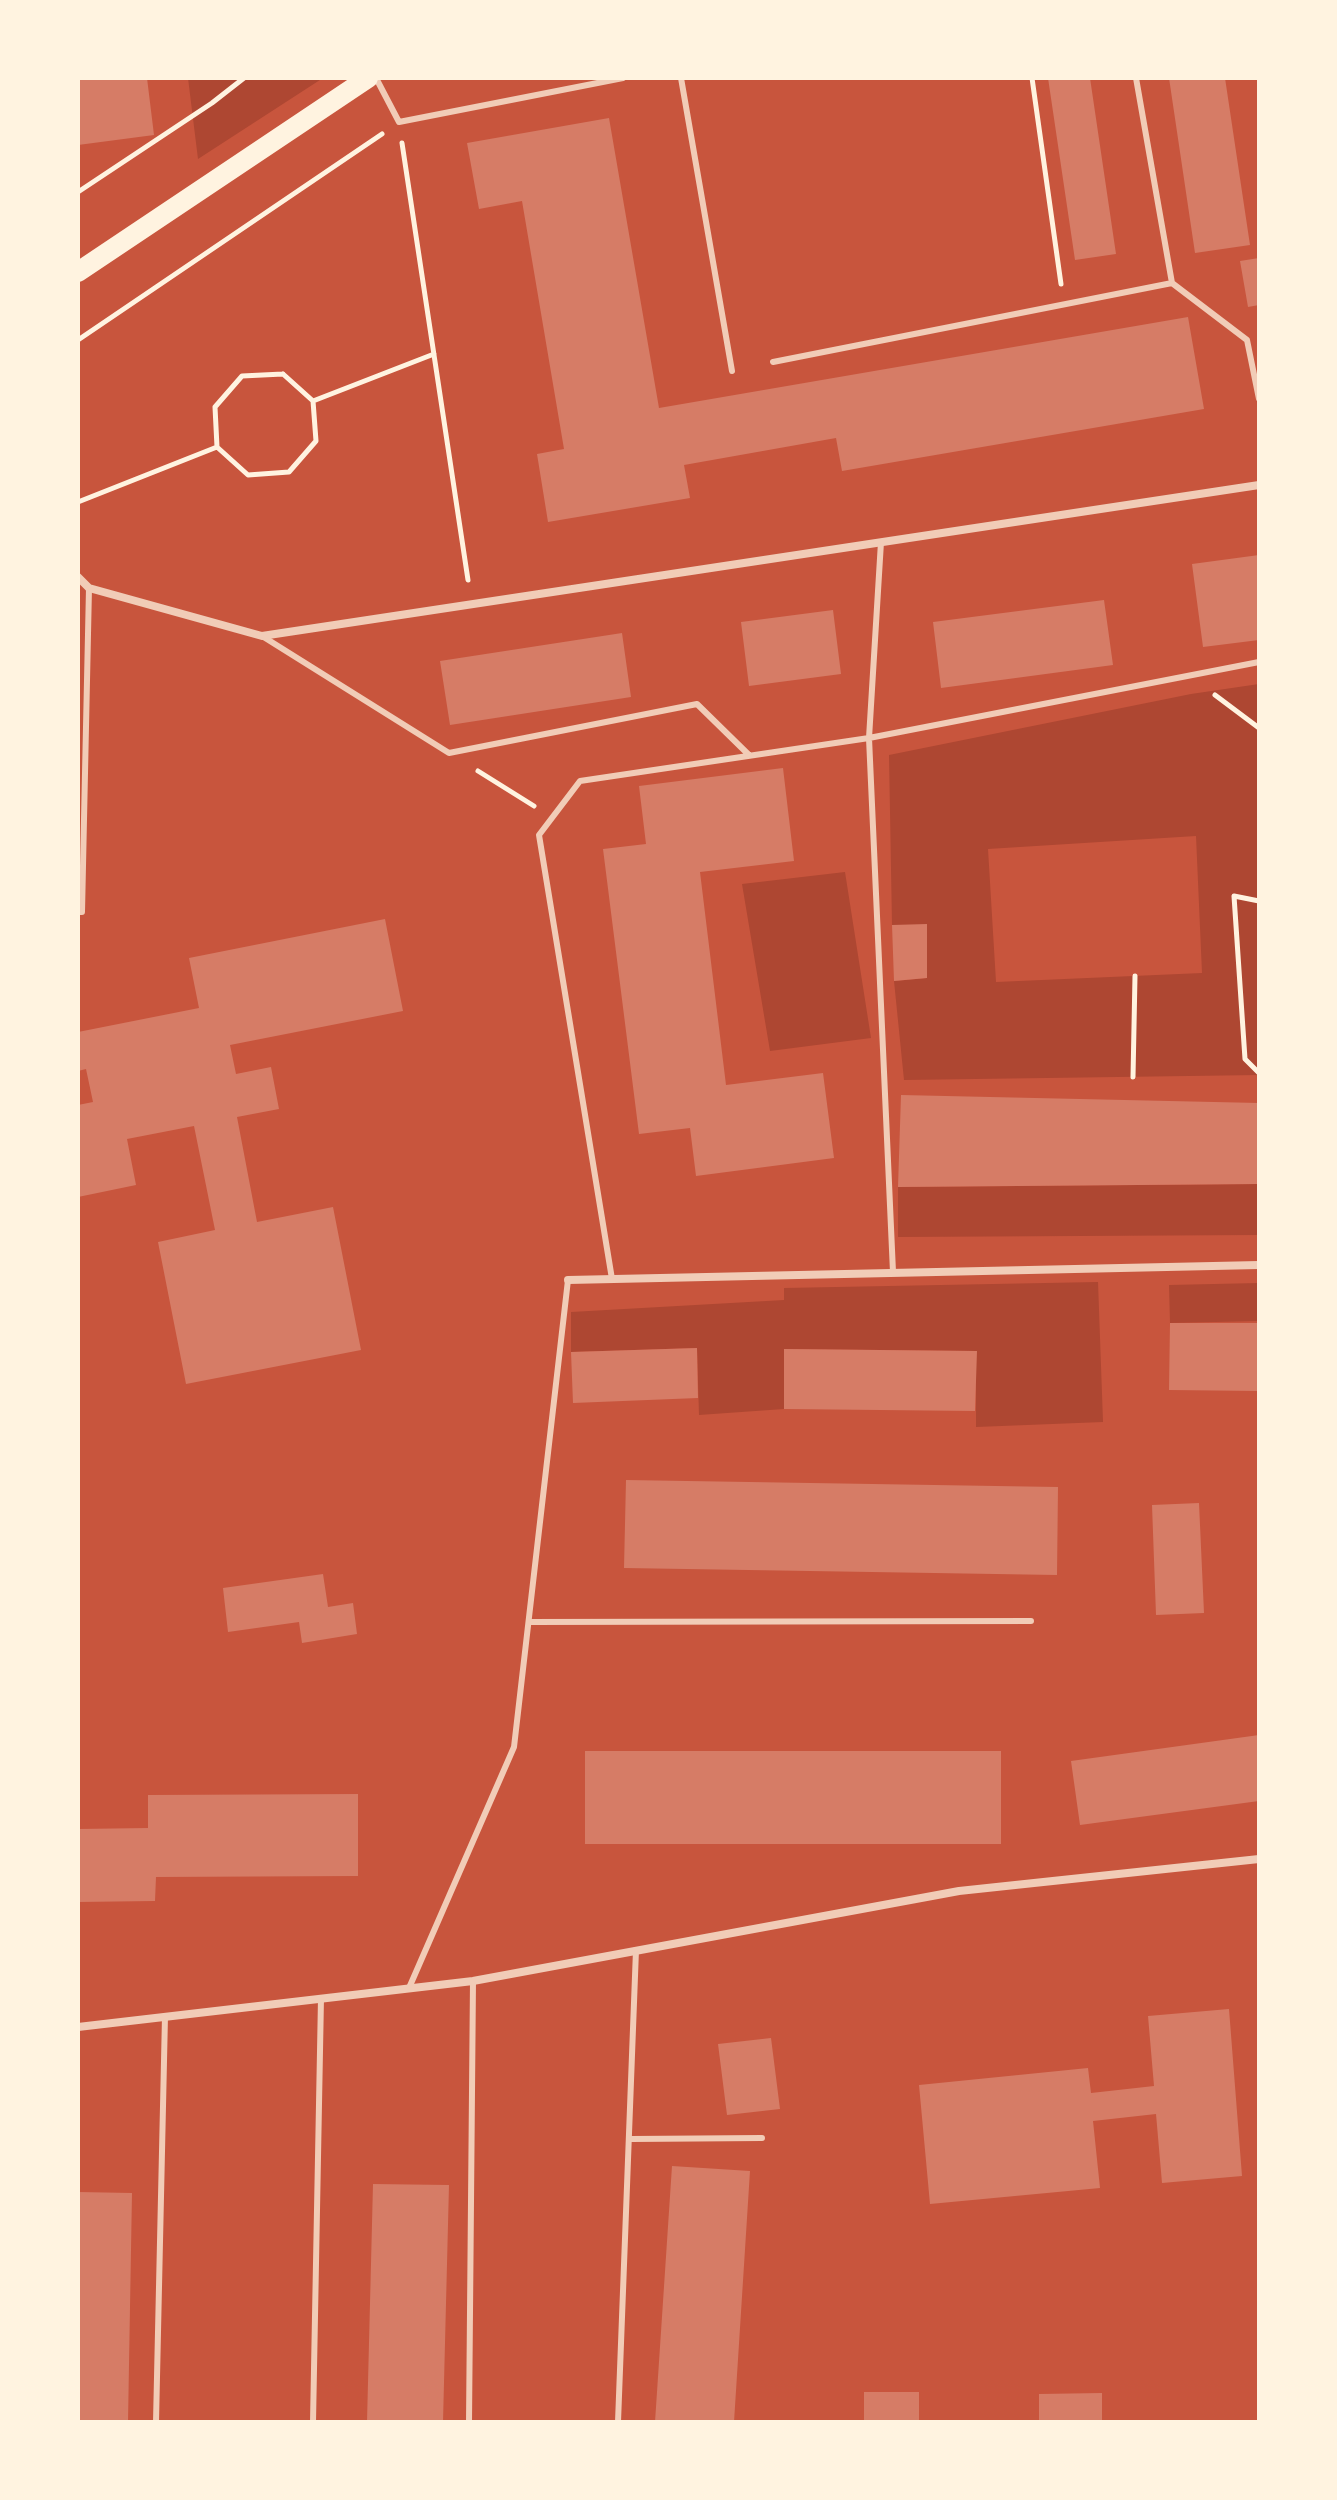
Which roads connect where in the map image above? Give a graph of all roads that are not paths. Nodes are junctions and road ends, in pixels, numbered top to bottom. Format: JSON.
{"nodes":[{"id":1,"x":368,"y":78,"type":"edge"},
{"id":2,"x":376,"y":78,"type":"edge"},
{"id":3,"x":623,"y":78,"type":"edge"},
{"id":4,"x":681,"y":78,"type":"edge"},
{"id":5,"x":1136,"y":78,"type":"edge"},
{"id":6,"x":78,"y":272,"type":"edge"},
{"id":7,"x":1172,"y":283,"type":"junction"},
{"id":8,"x":773,"y":362,"type":"dead end"},
{"id":9,"x":732,"y":371,"type":"dead end"},
{"id":10,"x":1259,"y":399,"type":"edge"},
{"id":11,"x":1259,"y":485,"type":"edge"},
{"id":12,"x":881,"y":542,"type":"junction"},
{"id":13,"x":78,"y":577,"type":"edge"},
{"id":14,"x":89,"y":588,"type":"junction"},
{"id":15,"x":262,"y":636,"type":"junction"},
{"id":16,"x":1259,"y":662,"type":"edge"},
{"id":17,"x":869,"y":738,"type":"junction"},
{"id":18,"x":749,"y":755,"type":"junction"},
{"id":19,"x":78,"y":912,"type":"edge"},
{"id":20,"x":1259,"y":1265,"type":"edge"},
{"id":21,"x":893,"y":1272,"type":"junction"},
{"id":22,"x":612,"y":1279,"type":"junction"},
{"id":23,"x":568,"y":1280,"type":"joint"},
{"id":24,"x":1031,"y":1621,"type":"dead end"},
{"id":25,"x":529,"y":1622,"type":"junction"},
{"id":26,"x":1259,"y":1859,"type":"edge"},
{"id":27,"x":636,"y":1950,"type":"junction"},
{"id":28,"x":473,"y":1981,"type":"junction"},
{"id":29,"x":409,"y":1988,"type":"junction"},
{"id":30,"x":321,"y":1998,"type":"junction"},
{"id":31,"x":165,"y":2016,"type":"junction"},
{"id":32,"x":78,"y":2027,"type":"edge"},
{"id":33,"x":762,"y":2138,"type":"dead end"},
{"id":34,"x":631,"y":2139,"type":"junction"},
{"id":35,"x":156,"y":2422,"type":"edge"},
{"id":36,"x":313,"y":2422,"type":"edge"},
{"id":37,"x":469,"y":2422,"type":"edge"},
{"id":38,"x":618,"y":2422,"type":"edge"}],
"edges":[{"from":1,"to":6,"type":"main road"},
{"from":2,"to":3,"type":"lane"},
{"from":4,"to":9,"type":"lane"},
{"from":5,"to":7,"type":"lane"},
{"from":7,"to":8,"type":"lane"},
{"from":7,"to":10,"type":"lane"},
{"from":11,"to":12,"type":"street"},
{"from":12,"to":15,"type":"street"},
{"from":12,"to":17,"type":"lane"},
{"from":13,"to":14,"type":"street"},
{"from":14,"to":15,"type":"street"},
{"from":14,"to":19,"type":"lane"},
{"from":15,"to":18,"type":"lane"},
{"from":16,"to":17,"type":"lane"},
{"from":17,"to":18,"type":"lane"},
{"from":17,"to":21,"type":"lane"},
{"from":18,"to":22,"type":"lane"},
{"from":20,"to":21,"type":"street"},
{"from":21,"to":22,"type":"street"},
{"from":22,"to":23,"type":"street"},
{"from":23,"to":25,"type":"lane"},
{"from":24,"to":25,"type":"lane"},
{"from":25,"to":29,"type":"lane"},
{"from":26,"to":27,"type":"street"},
{"from":27,"to":28,"type":"street"},
{"from":27,"to":34,"type":"lane"},
{"from":28,"to":29,"type":"street"},
{"from":28,"to":37,"type":"lane"},
{"from":29,"to":30,"type":"street"},
{"from":30,"to":31,"type":"street"},
{"from":30,"to":36,"type":"lane"},
{"from":31,"to":32,"type":"street"},
{"from":31,"to":35,"type":"lane"},
{"from":33,"to":34,"type":"lane"},
{"from":34,"to":38,"type":"lane"}]}
